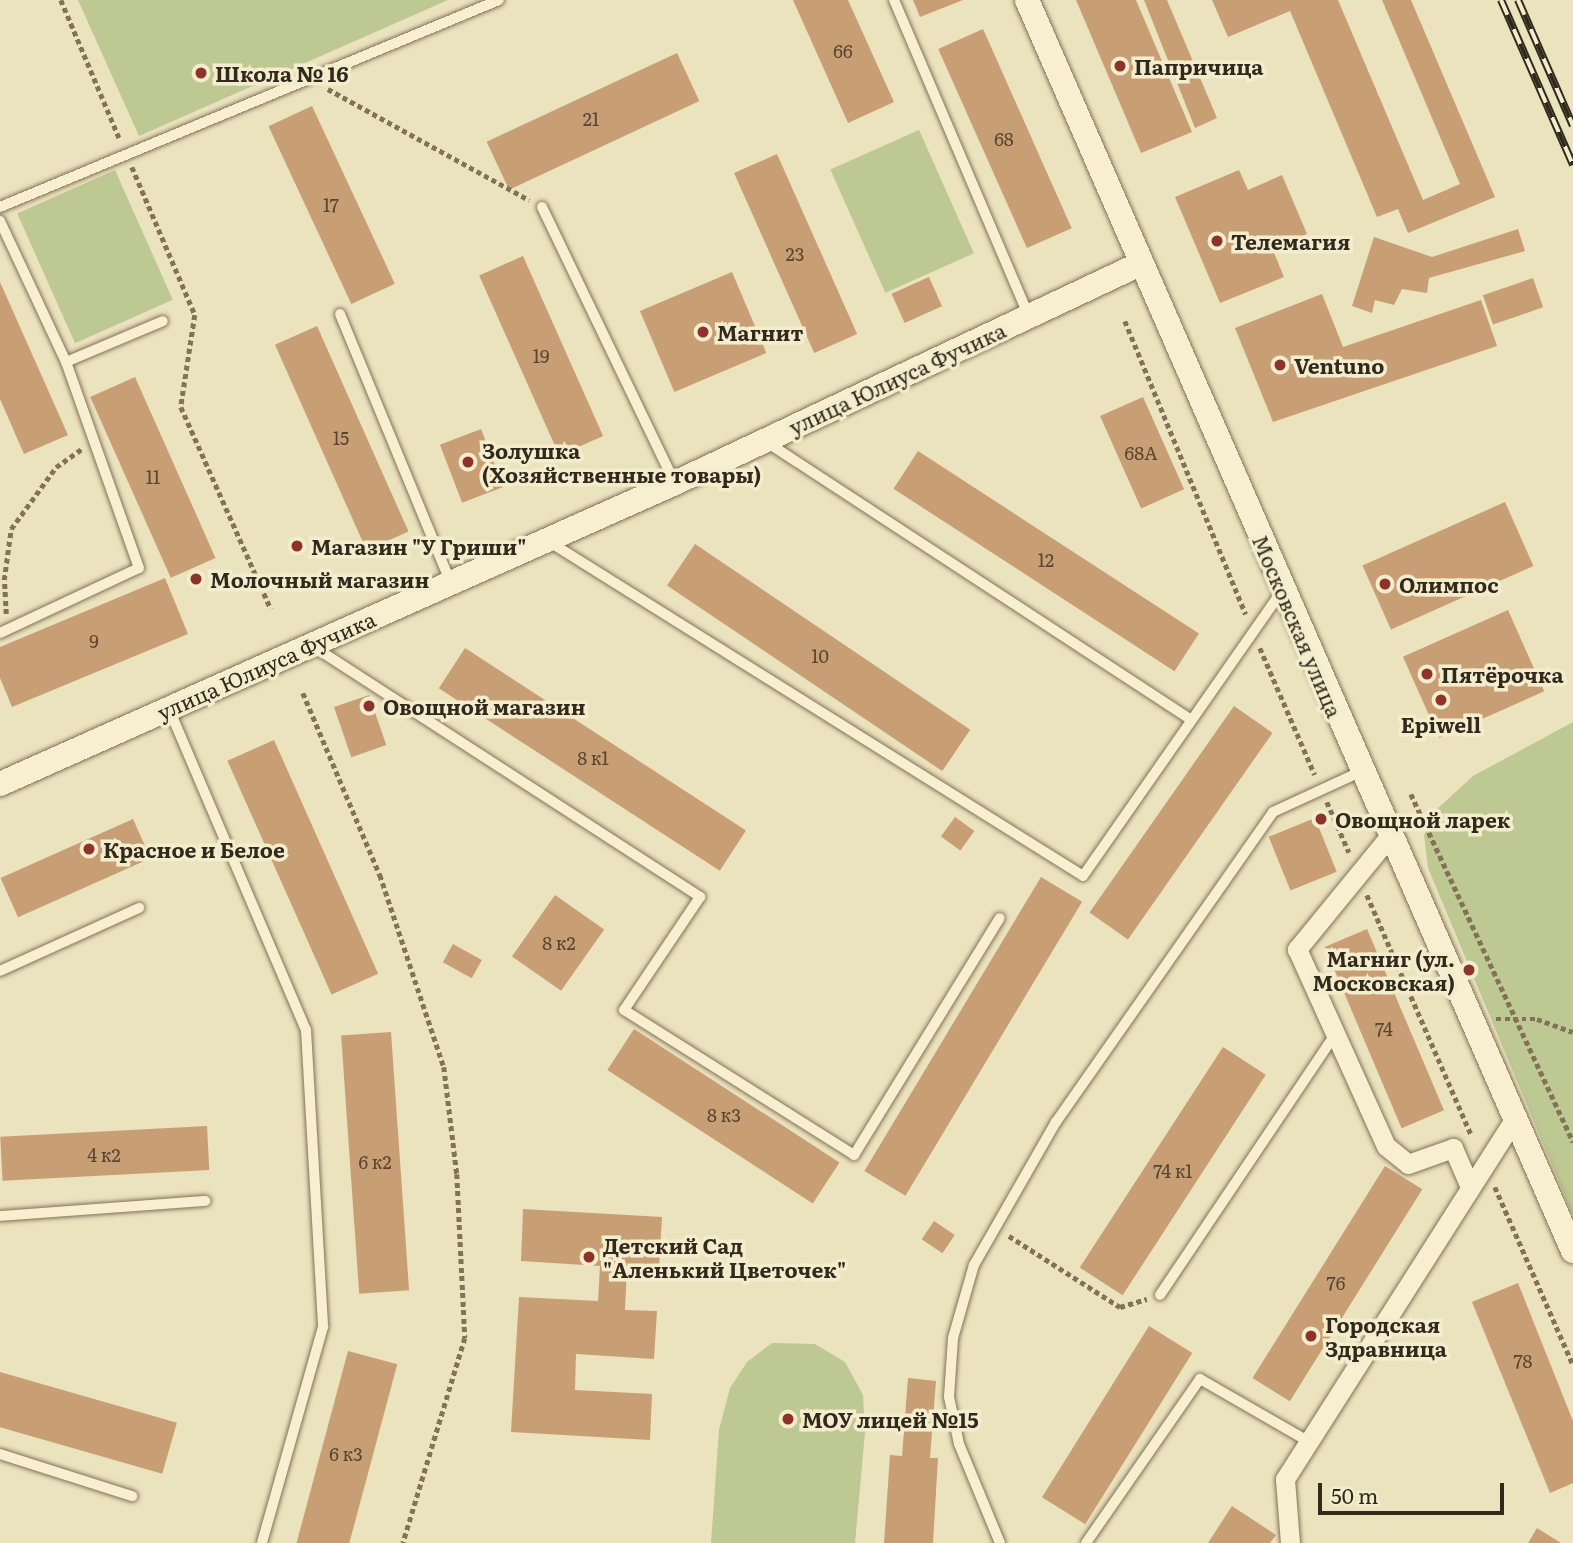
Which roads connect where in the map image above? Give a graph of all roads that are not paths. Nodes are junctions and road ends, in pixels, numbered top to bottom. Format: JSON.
{"nodes":[{"id":1,"x":499,"y":0,"type":"edge"},
{"id":2,"x":894,"y":0,"type":"edge"},
{"id":3,"x":1027,"y":0,"type":"edge"},
{"id":4,"x":0,"y":207,"type":"edge"},
{"id":5,"x":542,"y":207,"type":"road end"},
{"id":6,"x":0,"y":221,"type":"edge"},
{"id":7,"x":1142,"y":263,"type":"junction"},
{"id":8,"x":340,"y":314,"type":"dead end"},
{"id":9,"x":1029,"y":316,"type":"junction"},
{"id":10,"x":163,"y":321,"type":"dead end"},
{"id":11,"x":66,"y":362,"type":"junction"},
{"id":12,"x":763,"y":440,"type":"junction"},
{"id":13,"x":675,"y":483,"type":"junction"},
{"id":14,"x":544,"y":539,"type":"junction"},
{"id":15,"x":450,"y":582,"type":"junction"},
{"id":16,"x":1284,"y":589,"type":"junction"},
{"id":17,"x":4,"y":631,"type":"edge"},
{"id":18,"x":310,"y":645,"type":"junction"},
{"id":19,"x":169,"y":708,"type":"junction"},
{"id":20,"x":1190,"y":719,"type":"junction"},
{"id":21,"x":1360,"y":772,"type":"junction"},
{"id":22,"x":0,"y":784,"type":"edge"},
{"id":23,"x":1388,"y":838,"type":"junction"},
{"id":24,"x":139,"y":908,"type":"dead end"},
{"id":25,"x":1000,"y":918,"type":"dead end"},
{"id":26,"x":0,"y":971,"type":"edge"},
{"id":27,"x":1335,"y":1034,"type":"junction"},
{"id":28,"x":1514,"y":1119,"type":"junction"},
{"id":29,"x":1470,"y":1187,"type":"junction"},
{"id":30,"x":205,"y":1201,"type":"dead end"},
{"id":31,"x":0,"y":1216,"type":"edge"},
{"id":32,"x":1573,"y":1251,"type":"edge"},
{"id":33,"x":1160,"y":1295,"type":"road end"},
{"id":34,"x":1306,"y":1440,"type":"junction"},
{"id":35,"x":0,"y":1454,"type":"edge"},
{"id":36,"x":132,"y":1496,"type":"dead end"},
{"id":37,"x":262,"y":1543,"type":"edge"},
{"id":38,"x":1000,"y":1543,"type":"edge"},
{"id":39,"x":1086,"y":1543,"type":"edge"},
{"id":40,"x":1290,"y":1543,"type":"edge"}],
"edges":[{"from":1,"to":4,"type":"lane"},
{"from":2,"to":9,"type":"lane"},
{"from":3,"to":7,"type":"street","name":"Московская улица"},
{"from":5,"to":13,"type":"lane"},
{"from":6,"to":11,"type":"lane"},
{"from":7,"to":9,"type":"street","name":"улица Юлиуса Фучика"},
{"from":7,"to":16,"type":"street","name":"Московская улица"},
{"from":8,"to":15,"type":"lane"},
{"from":9,"to":12,"type":"street","name":"улица Юлиуса Фучика"},
{"from":10,"to":11,"type":"lane"},
{"from":11,"to":17,"type":"lane"},
{"from":12,"to":13,"type":"street","name":"улица Юлиуса Фучика"},
{"from":12,"to":20,"type":"lane"},
{"from":13,"to":14,"type":"street","name":"улица Юлиуса Фучика"},
{"from":14,"to":15,"type":"street","name":"улица Юлиуса Фучика"},
{"from":14,"to":20,"type":"lane"},
{"from":15,"to":18,"type":"street","name":"улица Юлиуса Фучика"},
{"from":16,"to":20,"type":"lane"},
{"from":16,"to":21,"type":"street","name":"Московская улица"},
{"from":18,"to":19,"type":"street","name":"улица Юлиуса Фучика"},
{"from":18,"to":25,"type":"lane"},
{"from":19,"to":22,"type":"street","name":"улица Юлиуса Фучика"},
{"from":19,"to":37,"type":"lane"},
{"from":21,"to":23,"type":"street","name":"Московская улица"},
{"from":21,"to":38,"type":"lane"},
{"from":23,"to":27,"type":"street"},
{"from":23,"to":28,"type":"street","name":"Московская улица"},
{"from":24,"to":26,"type":"lane"},
{"from":27,"to":29,"type":"street"},
{"from":27,"to":33,"type":"lane"},
{"from":28,"to":29,"type":"street"},
{"from":28,"to":32,"type":"street","name":"Московская улица"},
{"from":29,"to":34,"type":"street"},
{"from":30,"to":31,"type":"lane"},
{"from":34,"to":39,"type":"lane"},
{"from":34,"to":40,"type":"street"},
{"from":35,"to":36,"type":"lane"}]}
